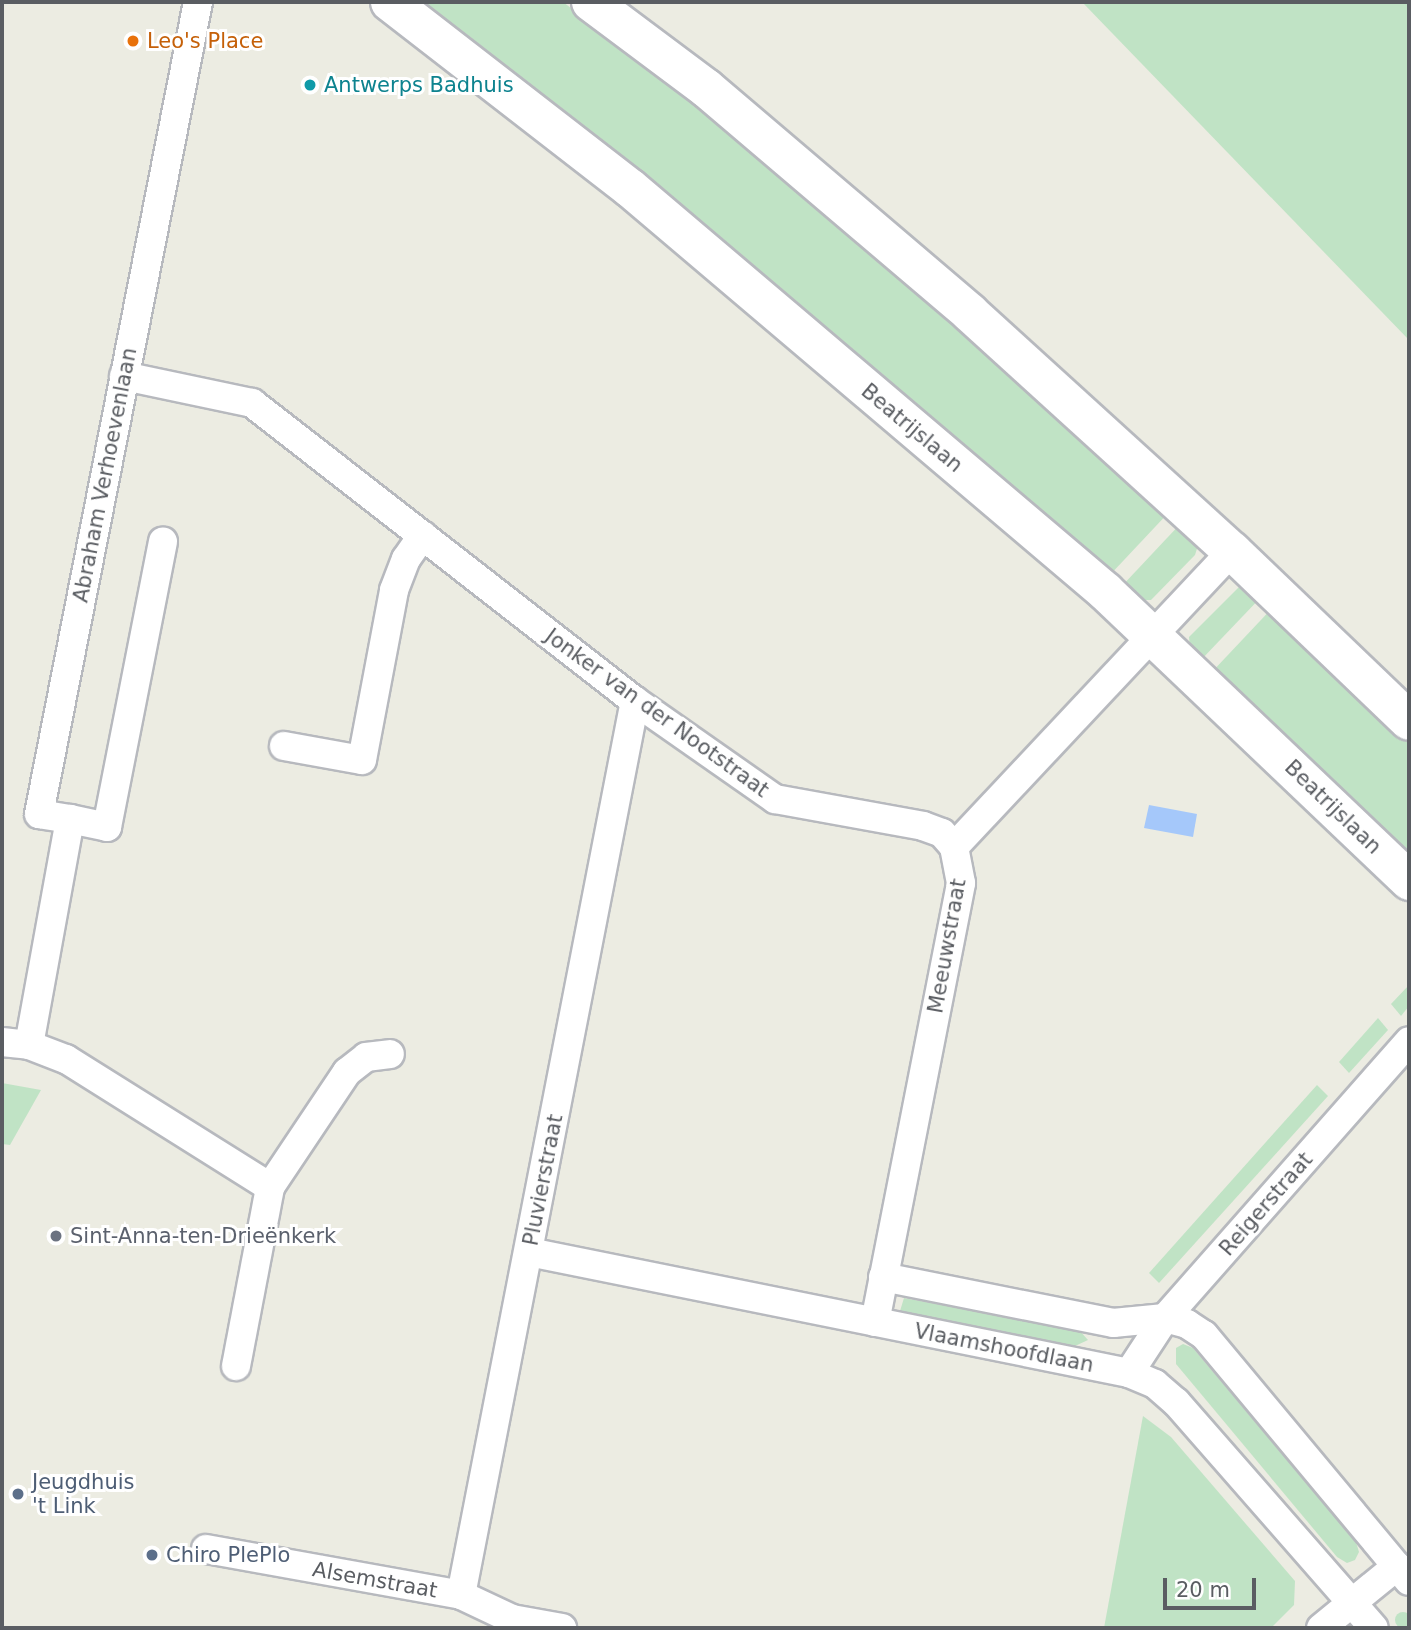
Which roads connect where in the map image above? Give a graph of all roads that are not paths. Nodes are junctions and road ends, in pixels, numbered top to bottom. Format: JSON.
{"nodes":[{"id":1,"x":198,"y":2,"type":"edge"},
{"id":2,"x":390,"y":2,"type":"edge"},
{"id":3,"x":591,"y":2,"type":"edge"},
{"id":4,"x":124,"y":376,"type":"junction"},
{"id":5,"x":423,"y":535,"type":"junction"},
{"id":6,"x":163,"y":541,"type":"dead end"},
{"id":7,"x":1232,"y":551,"type":"junction"},
{"id":8,"x":1153,"y":633,"type":"junction"},
{"id":9,"x":635,"y":701,"type":"junction"},
{"id":10,"x":1409,"y":721,"type":"edge"},
{"id":11,"x":284,"y":746,"type":"dead end"},
{"id":12,"x":70,"y":820,"type":"junction"},
{"id":13,"x":954,"y":846,"type":"junction"},
{"id":14,"x":1409,"y":881,"type":"edge"},
{"id":15,"x":1409,"y":1041,"type":"edge"},
{"id":16,"x":15,"y":1044,"type":"edge"},
{"id":17,"x":390,"y":1054,"type":"dead end"},
{"id":18,"x":270,"y":1187,"type":"junction"},
{"id":19,"x":529,"y":1252,"type":"junction"},
{"id":20,"x":884,"y":1278,"type":"junction"},
{"id":21,"x":1166,"y":1318,"type":"junction"},
{"id":22,"x":875,"y":1322,"type":"junction"},
{"id":23,"x":236,"y":1366,"type":"dead end"},
{"id":24,"x":1129,"y":1373,"type":"junction"},
{"id":25,"x":206,"y":1549,"type":"dead end"},
{"id":26,"x":1403,"y":1574,"type":"edge"},
{"id":27,"x":461,"y":1595,"type":"junction"},
{"id":28,"x":1353,"y":1602,"type":"junction"},
{"id":29,"x":511,"y":1624,"type":"edge"},
{"id":30,"x":562,"y":1628,"type":"edge"},
{"id":31,"x":1321,"y":1628,"type":"edge"},
{"id":32,"x":1374,"y":1628,"type":"edge"}],
"edges":[{"from":1,"to":4,"type":"street","name":"Abraham Verhoevenlaan"},
{"from":2,"to":8,"type":"street","name":"Beatrijslaan"},
{"from":3,"to":7,"type":"street"},
{"from":4,"to":5,"type":"street","name":"Jonker van der Nootstraat"},
{"from":4,"to":12,"type":"street","name":"Abraham Verhoevenlaan"},
{"from":5,"to":9,"type":"street","name":"Jonker van der Nootstraat"},
{"from":5,"to":11,"type":"street"},
{"from":6,"to":12,"type":"street","name":"Abraham Verhoevenlaan"},
{"from":7,"to":8,"type":"street","name":"Meeuwstraat"},
{"from":7,"to":10,"type":"street"},
{"from":8,"to":13,"type":"street","name":"Meeuwstraat"},
{"from":8,"to":14,"type":"street","name":"Beatrijslaan"},
{"from":9,"to":13,"type":"street","name":"Jonker van der Nootstraat"},
{"from":9,"to":19,"type":"street","name":"Pluvierstraat"},
{"from":12,"to":16,"type":"street"},
{"from":13,"to":20,"type":"street","name":"Meeuwstraat"},
{"from":15,"to":21,"type":"street","name":"Reigerstraat"},
{"from":16,"to":18,"type":"street"},
{"from":17,"to":18,"type":"street"},
{"from":18,"to":23,"type":"street"},
{"from":19,"to":22,"type":"street","name":"Vlaamshoofdlaan"},
{"from":19,"to":27,"type":"street","name":"Pluvierstraat"},
{"from":20,"to":21,"type":"street"},
{"from":20,"to":22,"type":"street","name":"Meeuwstraat"},
{"from":21,"to":24,"type":"street","name":"Reigerstraat"},
{"from":21,"to":26,"type":"street"},
{"from":22,"to":24,"type":"street","name":"Vlaamshoofdlaan"},
{"from":24,"to":28,"type":"street","name":"Vlaamshoofdlaan"},
{"from":25,"to":27,"type":"street","name":"Alsemstraat"},
{"from":26,"to":28,"type":"street"},
{"from":27,"to":29,"type":"street"},
{"from":28,"to":31,"type":"street"},
{"from":28,"to":32,"type":"street","name":"Vlaamshoofdlaan"},
{"from":29,"to":30,"type":"street"}]}
